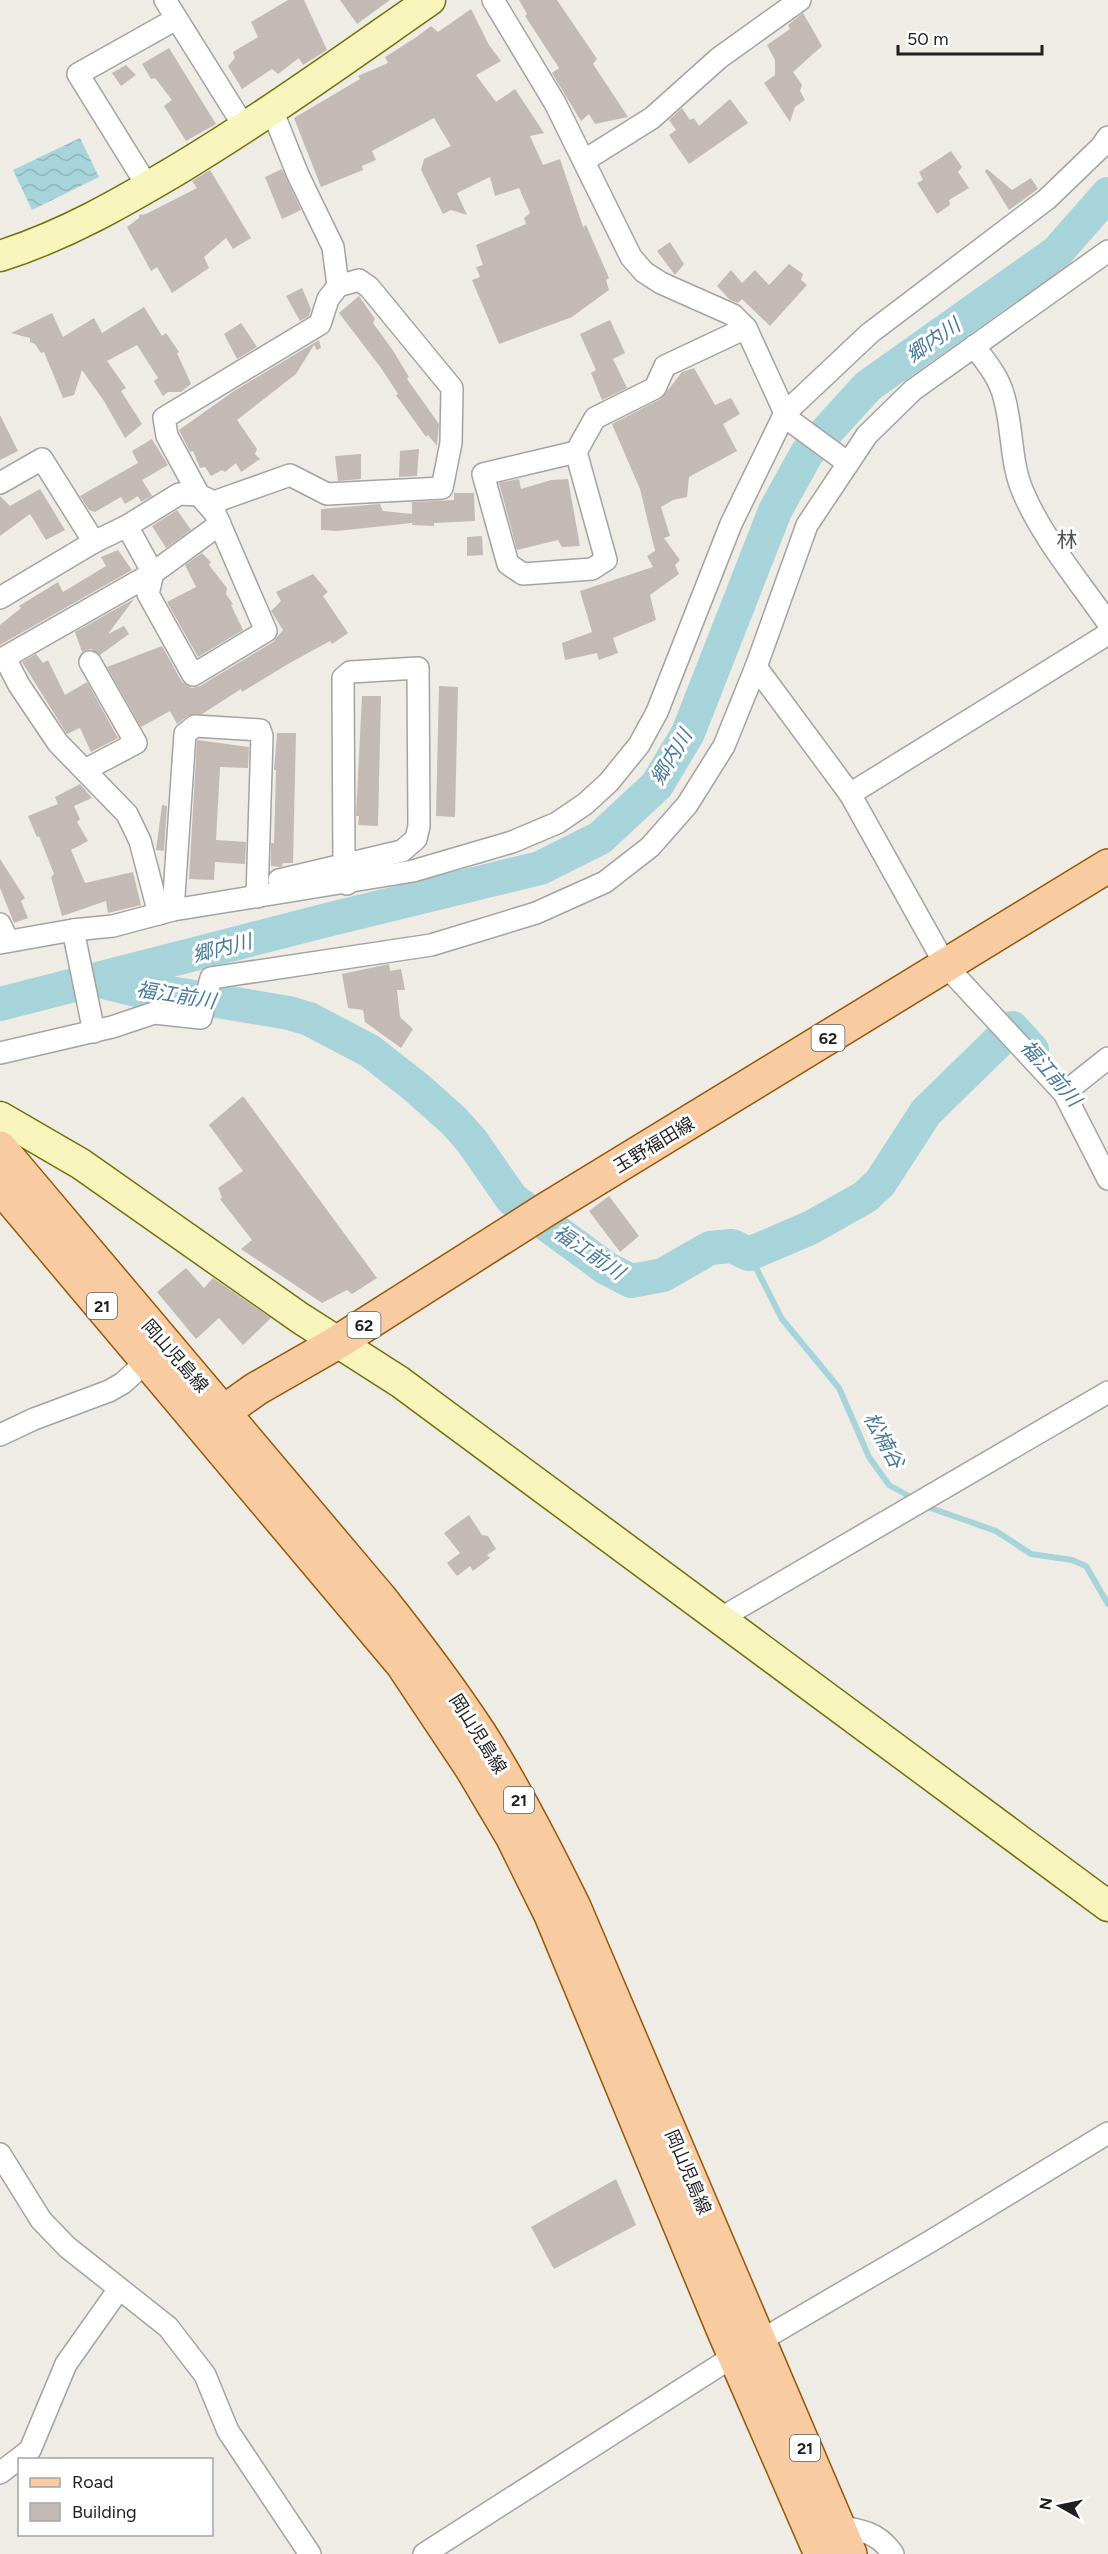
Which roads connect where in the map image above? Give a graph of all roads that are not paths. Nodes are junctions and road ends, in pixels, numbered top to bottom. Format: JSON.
{"nodes":[{"id":1,"x":165,"y":0,"type":"edge"},
{"id":2,"x":430,"y":0,"type":"edge"},
{"id":3,"x":493,"y":0,"type":"edge"},
{"id":4,"x":800,"y":0,"type":"edge"},
{"id":5,"x":176,"y":19,"type":"junction"},
{"id":6,"x":272,"y":110,"type":"junction"},
{"id":7,"x":245,"y":128,"type":"junction"},
{"id":8,"x":1108,"y":137,"type":"edge"},
{"id":9,"x":585,"y":160,"type":"junction"},
{"id":10,"x":148,"y":187,"type":"junction"},
{"id":11,"x":1108,"y":251,"type":"edge"},
{"id":12,"x":0,"y":256,"type":"edge"},
{"id":13,"x":338,"y":286,"type":"junction"},
{"id":14,"x":746,"y":328,"type":"junction"},
{"id":15,"x":974,"y":346,"type":"junction"},
{"id":16,"x":789,"y":418,"type":"junction"},
{"id":17,"x":576,"y":452,"type":"junction"},
{"id":18,"x":845,"y":461,"type":"junction"},
{"id":19,"x":1,"y":481,"type":"edge"},
{"id":20,"x":199,"y":495,"type":"junction"},
{"id":21,"x":220,"y":524,"type":"junction"},
{"id":22,"x":127,"y":526,"type":"junction"},
{"id":23,"x":94,"y":542,"type":"junction"},
{"id":24,"x":153,"y":573,"type":"junction"},
{"id":25,"x":0,"y":598,"type":"edge"},
{"id":26,"x":1108,"y":623,"type":"edge"},
{"id":27,"x":1108,"y":634,"type":"edge"},
{"id":28,"x":2,"y":659,"type":"edge"},
{"id":29,"x":90,"y":662,"type":"dead end"},
{"id":30,"x":756,"y":667,"type":"junction"},
{"id":31,"x":85,"y":770,"type":"junction"},
{"id":32,"x":850,"y":794,"type":"junction"},
{"id":33,"x":1108,"y":866,"type":"edge"},
{"id":34,"x":346,"y":874,"type":"junction"},
{"id":35,"x":257,"y":891,"type":"junction"},
{"id":36,"x":169,"y":908,"type":"junction"},
{"id":37,"x":74,"y":935,"type":"junction"},
{"id":38,"x":2,"y":936,"type":"edge"},
{"id":39,"x":946,"y":966,"type":"junction"},
{"id":40,"x":93,"y":1028,"type":"junction"},
{"id":41,"x":0,"y":1053,"type":"edge"},
{"id":42,"x":1108,"y":1058,"type":"edge"},
{"id":43,"x":1064,"y":1093,"type":"junction"},
{"id":44,"x":0,"y":1117,"type":"edge"},
{"id":45,"x":0,"y":1148,"type":"edge"},
{"id":46,"x":81,"y":1164,"type":"junction"},
{"id":47,"x":1108,"y":1179,"type":"edge"},
{"id":48,"x":0,"y":1186,"type":"edge"},
{"id":49,"x":34,"y":1188,"type":"junction"},
{"id":50,"x":112,"y":1300,"type":"junction"},
{"id":51,"x":338,"y":1342,"type":"junction"},
{"id":52,"x":147,"y":1361,"type":"junction"},
{"id":53,"x":1108,"y":1392,"type":"edge"},
{"id":54,"x":213,"y":1419,"type":"junction"},
{"id":55,"x":0,"y":1436,"type":"edge"},
{"id":56,"x":721,"y":1618,"type":"junction"},
{"id":57,"x":1108,"y":1906,"type":"edge"},
{"id":58,"x":1108,"y":2133,"type":"edge"},
{"id":59,"x":0,"y":2154,"type":"edge"},
{"id":60,"x":119,"y":2289,"type":"junction"},
{"id":61,"x":747,"y":2349,"type":"junction"},
{"id":62,"x":20,"y":2458,"type":"edge"},
{"id":63,"x":18,"y":2460,"type":"edge"},
{"id":64,"x":0,"y":2474,"type":"edge"},
{"id":65,"x":844,"y":2540,"type":"edge"},
{"id":66,"x":310,"y":2554,"type":"edge"},
{"id":67,"x":424,"y":2554,"type":"edge"},
{"id":68,"x":821,"y":2554,"type":"edge"},
{"id":69,"x":892,"y":2554,"type":"edge"}],
"edges":[{"from":1,"to":5,"type":"street"},
{"from":2,"to":6,"type":"street"},
{"from":3,"to":9,"type":"street"},
{"from":4,"to":9,"type":"street"},
{"from":5,"to":7,"type":"street"},
{"from":5,"to":10,"type":"street"},
{"from":6,"to":7,"type":"street"},
{"from":6,"to":13,"type":"street"},
{"from":7,"to":10,"type":"street"},
{"from":8,"to":16,"type":"street"},
{"from":9,"to":14,"type":"street"},
{"from":10,"to":12,"type":"street"},
{"from":11,"to":15,"type":"street"},
{"from":13,"to":20,"type":"street"},
{"from":13,"to":20,"type":"street"},
{"from":14,"to":16,"type":"street"},
{"from":14,"to":17,"type":"street"},
{"from":15,"to":18,"type":"street"},
{"from":15,"to":26,"type":"street"},
{"from":16,"to":18,"type":"street"},
{"from":16,"to":34,"type":"street"},
{"from":17,"to":17,"type":"street"},
{"from":18,"to":30,"type":"street"},
{"from":19,"to":23,"type":"street"},
{"from":20,"to":21,"type":"street"},
{"from":20,"to":22,"type":"street"},
{"from":21,"to":24,"type":"street"},
{"from":21,"to":24,"type":"street"},
{"from":22,"to":23,"type":"street"},
{"from":22,"to":24,"type":"street"},
{"from":23,"to":25,"type":"street"},
{"from":24,"to":28,"type":"street"},
{"from":27,"to":32,"type":"street"},
{"from":28,"to":31,"type":"street"},
{"from":29,"to":31,"type":"street"},
{"from":30,"to":32,"type":"street"},
{"from":30,"to":40,"type":"street"},
{"from":31,"to":36,"type":"street"},
{"from":32,"to":39,"type":"street"},
{"from":33,"to":39,"type":"main road","name":"玉野福田線","number":"62"},
{"from":34,"to":34,"type":"street"},
{"from":34,"to":35,"type":"street"},
{"from":35,"to":36,"type":"street"},
{"from":35,"to":36,"type":"street"},
{"from":36,"to":37,"type":"street"},
{"from":37,"to":38,"type":"street"},
{"from":37,"to":40,"type":"street"},
{"from":39,"to":43,"type":"street"},
{"from":39,"to":51,"type":"main road","name":"玉野福田線","number":"62"},
{"from":40,"to":41,"type":"street"},
{"from":42,"to":43,"type":"street"},
{"from":43,"to":47,"type":"street"},
{"from":44,"to":46,"type":"street"},
{"from":45,"to":49,"type":"main road","name":"岡山児島線","number":"21"},
{"from":46,"to":49,"type":"street"},
{"from":46,"to":51,"type":"street"},
{"from":48,"to":50,"type":"main road","name":"岡山児島線","number":"21"},
{"from":49,"to":50,"type":"main road","name":"岡山児島線","number":"21"},
{"from":50,"to":52,"type":"main road","name":"岡山児島線","number":"21"},
{"from":50,"to":54,"type":"main road","name":"岡山児島線","number":"21"},
{"from":51,"to":54,"type":"main road","name":"玉野福田線","number":"62"},
{"from":51,"to":56,"type":"street"},
{"from":52,"to":54,"type":"main road","name":"岡山児島線","number":"21"},
{"from":52,"to":55,"type":"street"},
{"from":53,"to":56,"type":"street"},
{"from":54,"to":61,"type":"main road","name":"岡山児島線","number":"21"},
{"from":56,"to":57,"type":"street"},
{"from":58,"to":61,"type":"street"},
{"from":59,"to":60,"type":"street"},
{"from":60,"to":62,"type":"street"},
{"from":60,"to":66,"type":"street"},
{"from":61,"to":65,"type":"main road","name":"岡山児島線","number":"21"},
{"from":61,"to":67,"type":"street"},
{"from":61,"to":68,"type":"main road","name":"岡山児島線","number":"21"},
{"from":63,"to":64,"type":"street"},
{"from":65,"to":69,"type":"street"}]}
